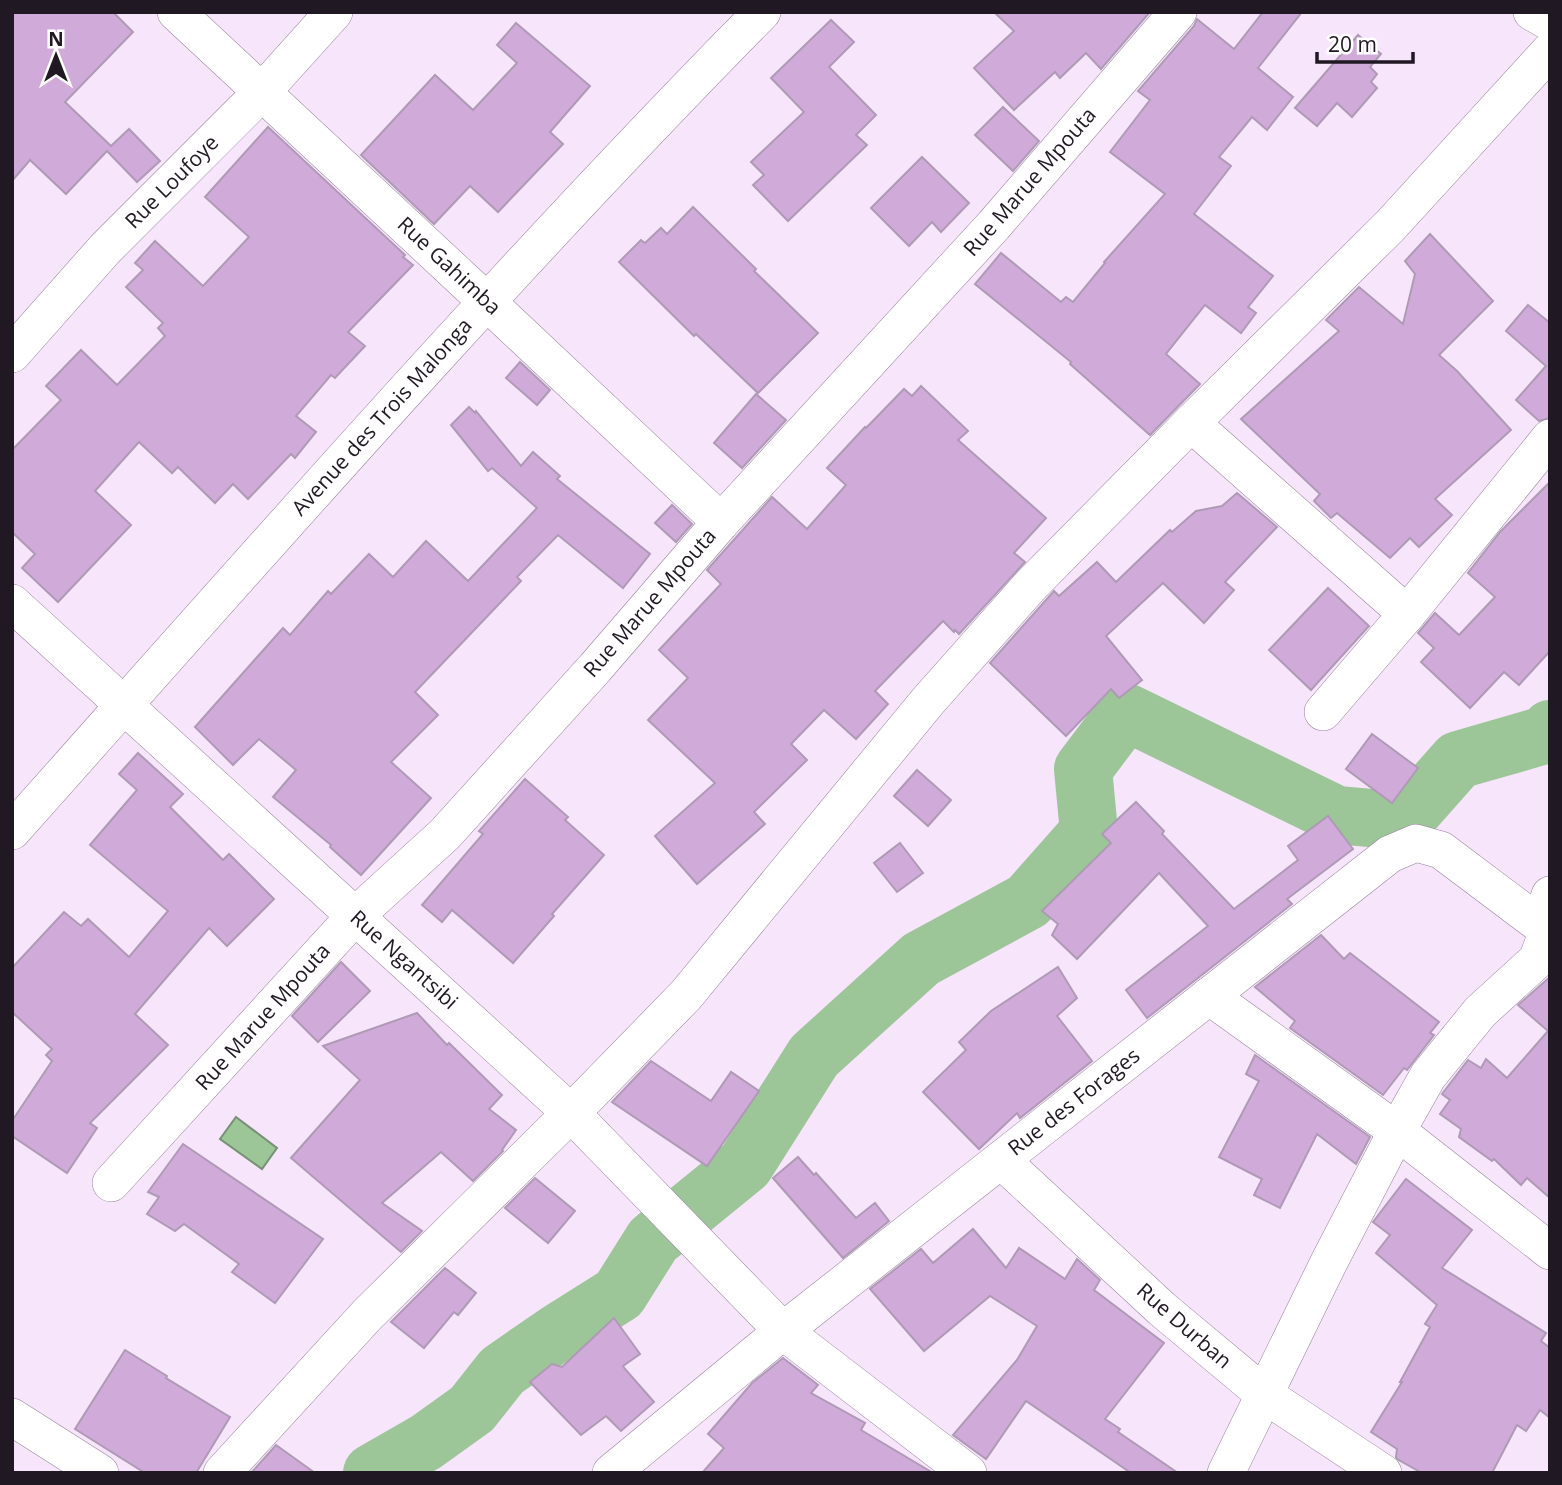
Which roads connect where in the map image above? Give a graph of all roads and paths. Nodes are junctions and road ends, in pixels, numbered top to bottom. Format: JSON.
{"nodes":[{"id":1,"x":176,"y":12,"type":"edge"},
{"id":2,"x":334,"y":12,"type":"edge"},
{"id":3,"x":762,"y":12,"type":"edge"},
{"id":4,"x":1178,"y":12,"type":"edge"},
{"id":5,"x":1532,"y":12,"type":"edge"},
{"id":6,"x":1550,"y":22,"type":"edge"},
{"id":7,"x":1550,"y":51,"type":"edge"},
{"id":8,"x":261,"y":93,"type":"junction"},
{"id":9,"x":486,"y":301,"type":"junction"},
{"id":10,"x":12,"y":354,"type":"edge"},
{"id":11,"x":1191,"y":423,"type":"junction"},
{"id":12,"x":1550,"y":438,"type":"edge"},
{"id":13,"x":721,"y":522,"type":"junction"},
{"id":14,"x":12,"y":603,"type":"edge"},
{"id":15,"x":1407,"y":614,"type":"junction"},
{"id":16,"x":124,"y":706,"type":"junction"},
{"id":17,"x":1323,"y":712,"type":"dead end"},
{"id":18,"x":12,"y":831,"type":"edge"},
{"id":19,"x":1550,"y":895,"type":"edge"},
{"id":20,"x":355,"y":916,"type":"junction"},
{"id":21,"x":1549,"y":932,"type":"edge"},
{"id":22,"x":1209,"y":996,"type":"junction"},
{"id":23,"x":571,"y":1113,"type":"junction"},
{"id":24,"x":1396,"y":1131,"type":"junction"},
{"id":25,"x":1001,"y":1160,"type":"junction"},
{"id":26,"x":111,"y":1183,"type":"dead end"},
{"id":27,"x":1550,"y":1251,"type":"edge"},
{"id":28,"x":782,"y":1331,"type":"junction"},
{"id":29,"x":1265,"y":1395,"type":"junction"},
{"id":30,"x":12,"y":1416,"type":"edge"},
{"id":31,"x":100,"y":1473,"type":"edge"},
{"id":32,"x":222,"y":1473,"type":"edge"},
{"id":33,"x":611,"y":1473,"type":"edge"},
{"id":34,"x":968,"y":1473,"type":"edge"},
{"id":35,"x":1226,"y":1473,"type":"edge"},
{"id":36,"x":1383,"y":1473,"type":"edge"}],
"edges":[{"from":1,"to":8,"type":"street","name":"Rue Gahimba"},
{"from":2,"to":8,"type":"street","name":"Rue Loufoye"},
{"from":3,"to":9,"type":"street","name":"Avenue des Trois Malonga"},
{"from":4,"to":13,"type":"street","name":"Rue Marue Mpouta"},
{"from":5,"to":6,"type":"street"},
{"from":7,"to":11,"type":"street"},
{"from":8,"to":9,"type":"street","name":"Rue Gahimba"},
{"from":8,"to":10,"type":"street","name":"Rue Loufoye"},
{"from":9,"to":13,"type":"street","name":"Rue Gahimba"},
{"from":9,"to":16,"type":"street","name":"Avenue des Trois Malonga"},
{"from":11,"to":15,"type":"street"},
{"from":11,"to":23,"type":"street"},
{"from":12,"to":15,"type":"street"},
{"from":13,"to":20,"type":"street","name":"Rue Marue Mpouta"},
{"from":14,"to":16,"type":"street","name":"Rue Ngantsibi"},
{"from":15,"to":17,"type":"street"},
{"from":16,"to":18,"type":"street","name":"Avenue des Trois Malonga"},
{"from":16,"to":20,"type":"street","name":"Rue Ngantsibi"},
{"from":19,"to":21,"type":"street"},
{"from":20,"to":23,"type":"street","name":"Rue Ngantsibi"},
{"from":20,"to":26,"type":"street","name":"Rue Marue Mpouta"},
{"from":21,"to":22,"type":"street","name":"Rue des Forages"},
{"from":21,"to":24,"type":"street"},
{"from":22,"to":24,"type":"street"},
{"from":22,"to":25,"type":"street","name":"Rue des Forages"},
{"from":23,"to":28,"type":"street","name":"Rue Ngantsibi"},
{"from":23,"to":32,"type":"street"},
{"from":24,"to":27,"type":"street"},
{"from":24,"to":29,"type":"street"},
{"from":25,"to":28,"type":"street","name":"Rue des Forages"},
{"from":25,"to":29,"type":"street","name":"Rue Durban"},
{"from":28,"to":33,"type":"street","name":"Rue des Forages"},
{"from":28,"to":34,"type":"street","name":"Rue Ngantsibi"},
{"from":29,"to":35,"type":"street"},
{"from":29,"to":36,"type":"street","name":"Rue Durban"},
{"from":30,"to":31,"type":"street"}]}
